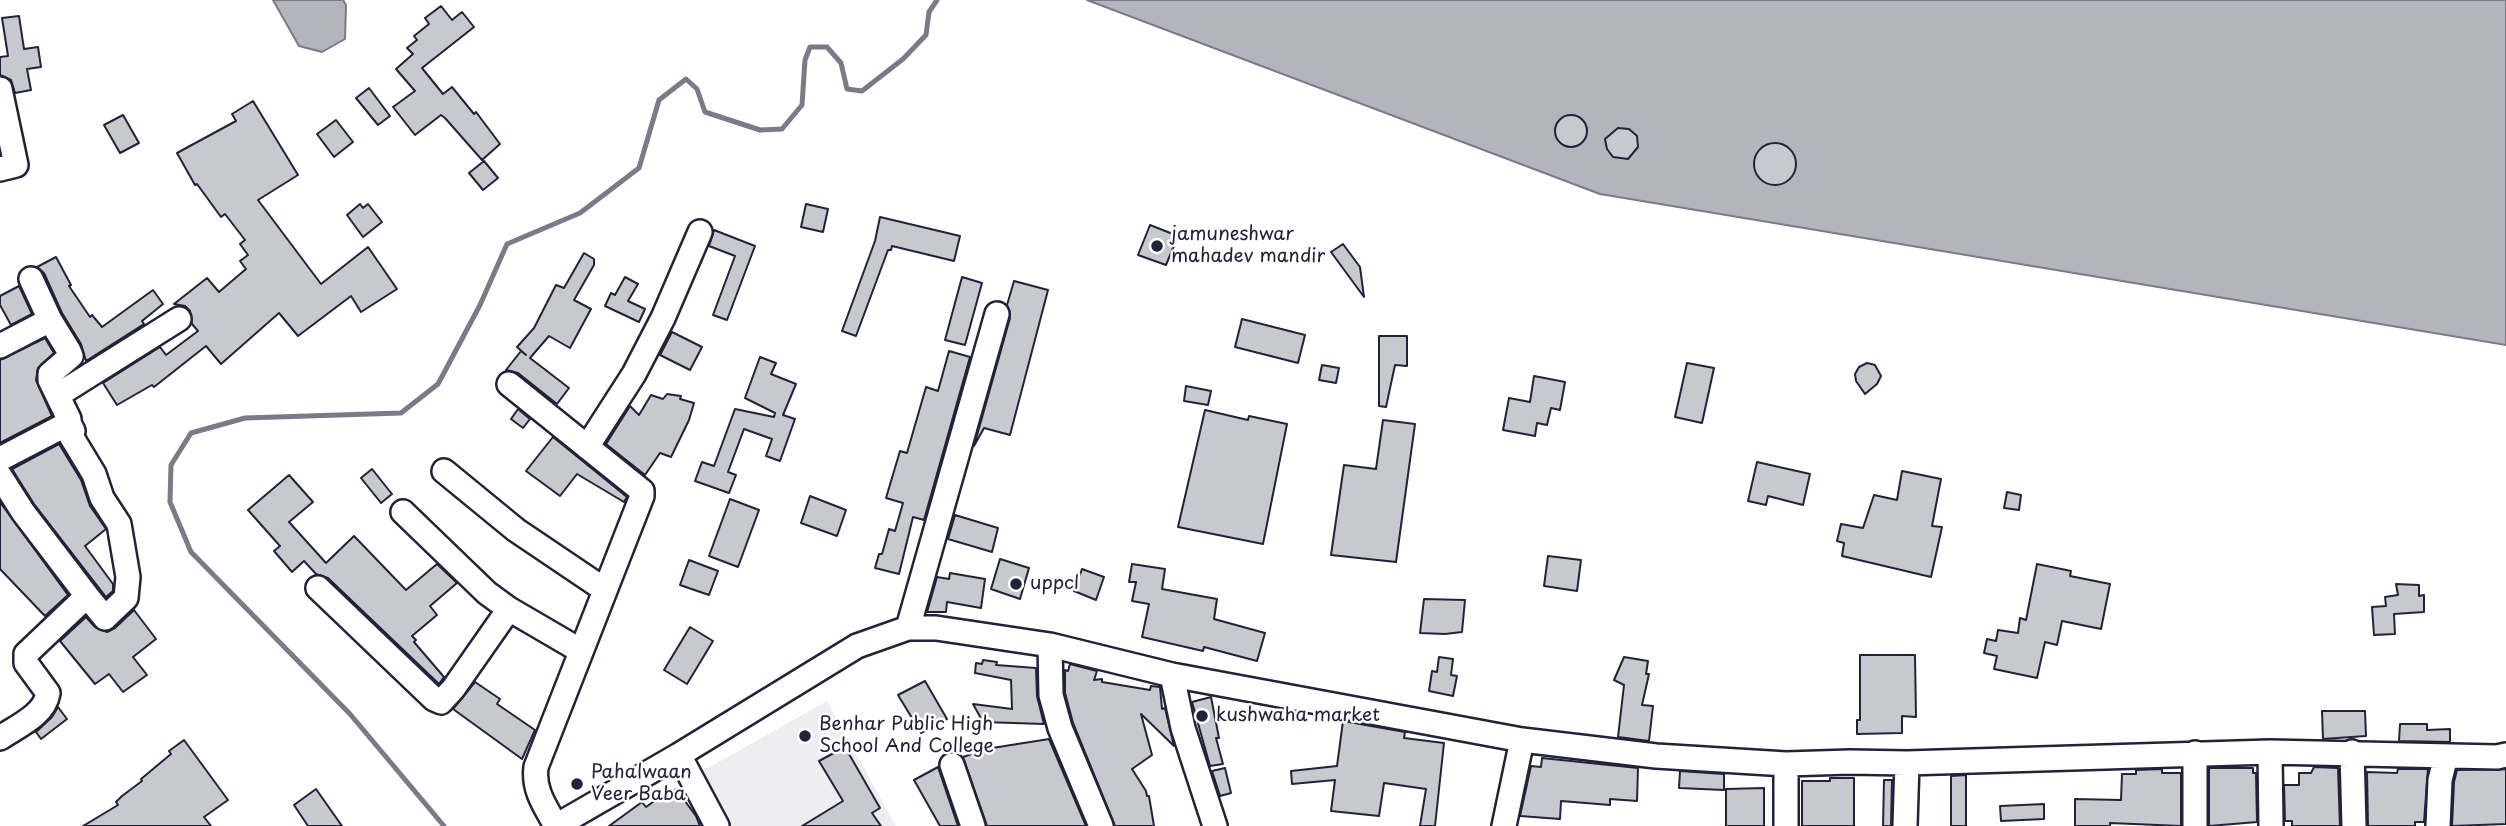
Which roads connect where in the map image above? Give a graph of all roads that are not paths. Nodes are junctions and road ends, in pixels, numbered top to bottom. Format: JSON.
{"nodes":[{"id":1,"x":0,"y":89,"type":"edge"},
{"id":2,"x":0,"y":169,"type":"edge"},
{"id":3,"x":700,"y":232,"type":"dead end"},
{"id":4,"x":31,"y":279,"type":"dead end"},
{"id":5,"x":997,"y":314,"type":"dead end"},
{"id":6,"x":179,"y":319,"type":"dead end"},
{"id":7,"x":50,"y":320,"type":"junction"},
{"id":8,"x":0,"y":346,"type":"edge"},
{"id":9,"x":509,"y":384,"type":"dead end"},
{"id":10,"x":58,"y":394,"type":"junction"},
{"id":11,"x":69,"y":423,"type":"junction"},
{"id":12,"x":586,"y":447,"type":"junction"},
{"id":13,"x":0,"y":459,"type":"edge"},
{"id":14,"x":444,"y":471,"type":"dead end"},
{"id":15,"x":0,"y":476,"type":"edge"},
{"id":16,"x":402,"y":512,"type":"dead end"},
{"id":17,"x":318,"y":588,"type":"dead end"},
{"id":18,"x":605,"y":590,"type":"junction"},
{"id":19,"x":88,"y":596,"type":"junction"},
{"id":20,"x":509,"y":609,"type":"junction"},
{"id":21,"x":908,"y":628,"type":"junction"},
{"id":22,"x":1050,"y":645,"type":"junction"},
{"id":23,"x":581,"y":651,"type":"junction"},
{"id":24,"x":1172,"y":676,"type":"junction"},
{"id":25,"x":0,"y":738,"type":"edge"},
{"id":26,"x":1522,"y":740,"type":"junction"},
{"id":27,"x":2270,"y":751,"type":"junction"},
{"id":28,"x":2352,"y":752,"type":"junction"},
{"id":29,"x":2195,"y":753,"type":"junction"},
{"id":30,"x":680,"y":755,"type":"junction"},
{"id":31,"x":2506,"y":755,"type":"edge"},
{"id":32,"x":2446,"y":756,"type":"junction"},
{"id":33,"x":1786,"y":764,"type":"junction"},
{"id":34,"x":1907,"y":764,"type":"junction"},
{"id":35,"x":952,"y":765,"type":"dead end"},
{"id":36,"x":967,"y":824,"type":"edge"},
{"id":37,"x":556,"y":826,"type":"edge"},
{"id":38,"x":717,"y":826,"type":"edge"},
{"id":39,"x":1101,"y":826,"type":"edge"},
{"id":40,"x":1215,"y":826,"type":"edge"},
{"id":41,"x":1504,"y":826,"type":"edge"},
{"id":42,"x":1786,"y":826,"type":"edge"},
{"id":43,"x":1905,"y":826,"type":"edge"},
{"id":44,"x":2195,"y":826,"type":"edge"},
{"id":45,"x":2271,"y":826,"type":"edge"},
{"id":46,"x":2354,"y":826,"type":"edge"},
{"id":47,"x":2438,"y":826,"type":"edge"}],
"edges":[{"from":1,"to":2,"type":"street"},
{"from":3,"to":12,"type":"street"},
{"from":4,"to":7,"type":"street"},
{"from":5,"to":21,"type":"street"},
{"from":6,"to":10,"type":"street"},
{"from":7,"to":8,"type":"street"},
{"from":7,"to":10,"type":"street"},
{"from":9,"to":12,"type":"street"},
{"from":10,"to":11,"type":"street"},
{"from":11,"to":13,"type":"street"},
{"from":11,"to":19,"type":"street"},
{"from":12,"to":18,"type":"street"},
{"from":14,"to":18,"type":"street"},
{"from":15,"to":19,"type":"street"},
{"from":16,"to":20,"type":"street"},
{"from":17,"to":20,"type":"street"},
{"from":18,"to":23,"type":"street"},
{"from":19,"to":25,"type":"street"},
{"from":20,"to":23,"type":"street"},
{"from":21,"to":22,"type":"street"},
{"from":21,"to":30,"type":"street"},
{"from":22,"to":24,"type":"street"},
{"from":22,"to":39,"type":"street"},
{"from":23,"to":37,"type":"street"},
{"from":24,"to":26,"type":"street"},
{"from":24,"to":40,"type":"street"},
{"from":26,"to":33,"type":"street"},
{"from":26,"to":41,"type":"street"},
{"from":27,"to":28,"type":"street"},
{"from":27,"to":29,"type":"street"},
{"from":27,"to":45,"type":"street"},
{"from":28,"to":32,"type":"street"},
{"from":28,"to":46,"type":"street"},
{"from":29,"to":34,"type":"street"},
{"from":29,"to":44,"type":"street"},
{"from":30,"to":37,"type":"street"},
{"from":30,"to":38,"type":"street"},
{"from":31,"to":32,"type":"street"},
{"from":32,"to":47,"type":"street"},
{"from":33,"to":34,"type":"street"},
{"from":33,"to":42,"type":"street"},
{"from":34,"to":43,"type":"street"},
{"from":35,"to":36,"type":"street"}]}
